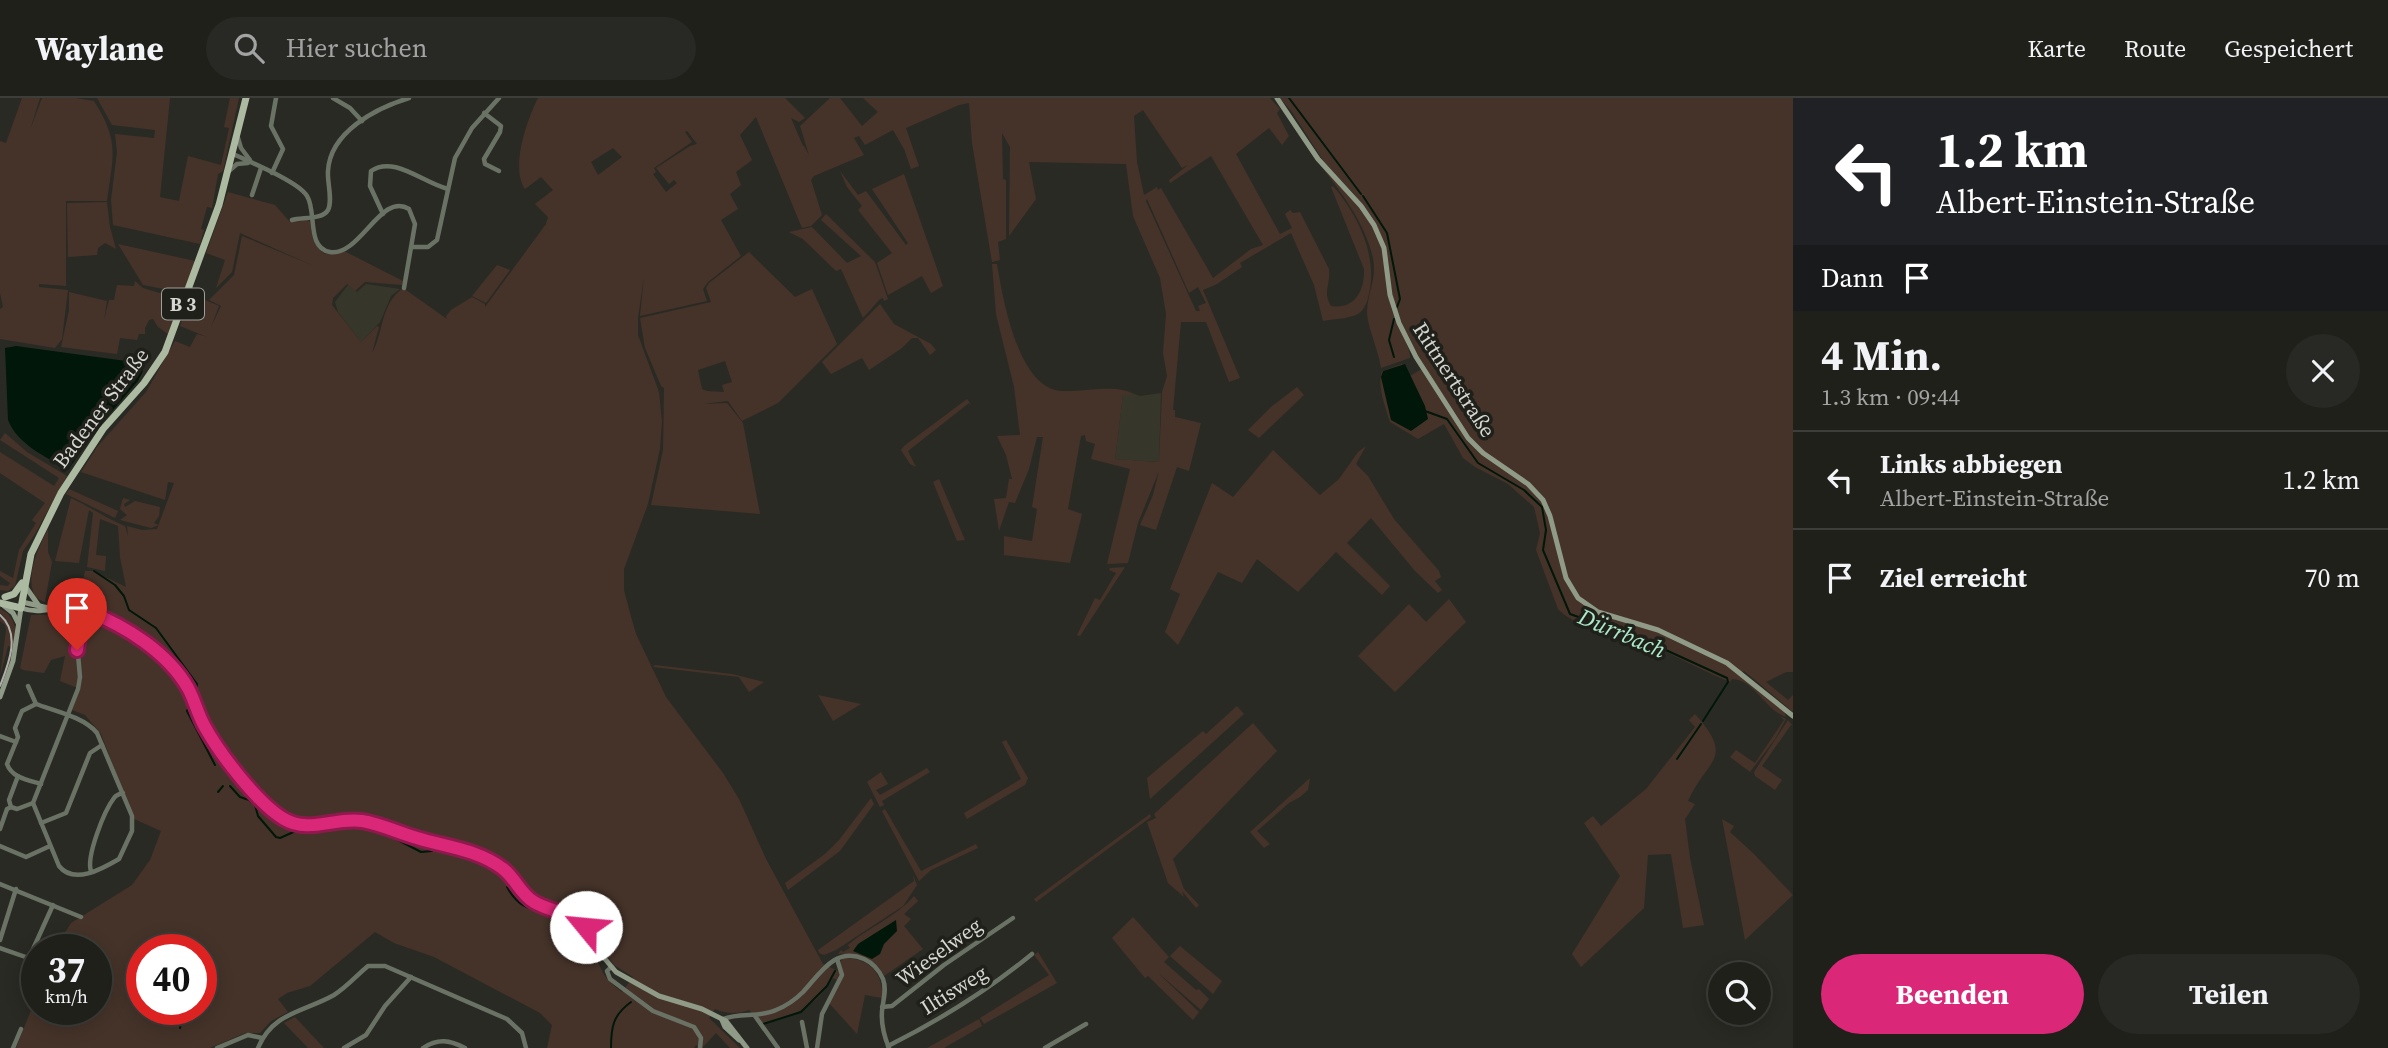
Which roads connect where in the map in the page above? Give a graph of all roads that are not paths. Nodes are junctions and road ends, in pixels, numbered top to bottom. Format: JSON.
{"nodes":[{"id":1,"x":246,"y":98,"type":"edge"},
{"id":2,"x":276,"y":98,"type":"edge"},
{"id":3,"x":332,"y":98,"type":"edge"},
{"id":4,"x":409,"y":98,"type":"edge"},
{"id":5,"x":499,"y":98,"type":"edge"},
{"id":6,"x":1277,"y":98,"type":"edge"},
{"id":7,"x":399,"y":99,"type":"edge"},
{"id":8,"x":484,"y":113,"type":"junction"},
{"id":9,"x":362,"y":121,"type":"junction"},
{"id":10,"x":237,"y":138,"type":"junction"},
{"id":11,"x":233,"y":154,"type":"junction"},
{"id":12,"x":253,"y":163,"type":"junction"},
{"id":13,"x":261,"y":168,"type":"junction"},
{"id":14,"x":499,"y":171,"type":"dead end"},
{"id":15,"x":228,"y":172,"type":"junction"},
{"id":16,"x":272,"y":173,"type":"junction"},
{"id":17,"x":448,"y":189,"type":"junction"},
{"id":18,"x":252,"y":195,"type":"dead end"},
{"id":19,"x":383,"y":214,"type":"junction"},
{"id":20,"x":313,"y":216,"type":"junction"},
{"id":21,"x":292,"y":220,"type":"dead end"},
{"id":22,"x":413,"y":247,"type":"junction"},
{"id":23,"x":404,"y":288,"type":"dead end"},
{"id":24,"x":25,"y":580,"type":"junction"},
{"id":25,"x":2,"y":599,"type":"edge"},
{"id":26,"x":22,"y":605,"type":"junction"},
{"id":27,"x":39,"y":606,"type":"junction"},
{"id":28,"x":53,"y":609,"type":"junction"},
{"id":29,"x":89,"y":612,"type":"junction"},
{"id":30,"x":19,"y":626,"type":"junction"},
{"id":31,"x":28,"y":686,"type":"dead end"},
{"id":32,"x":0,"y":696,"type":"edge"},
{"id":33,"x":36,"y":704,"type":"junction"},
{"id":34,"x":68,"y":716,"type":"junction"},
{"id":35,"x":1793,"y":716,"type":"edge"},
{"id":36,"x":0,"y":736,"type":"edge"},
{"id":37,"x":16,"y":742,"type":"junction"},
{"id":38,"x":102,"y":745,"type":"junction"},
{"id":39,"x":18,"y":776,"type":"junction"},
{"id":40,"x":41,"y":784,"type":"junction"},
{"id":41,"x":123,"y":793,"type":"junction"},
{"id":42,"x":33,"y":803,"type":"junction"},
{"id":43,"x":11,"y":807,"type":"junction"},
{"id":44,"x":41,"y":823,"type":"junction"},
{"id":45,"x":0,"y":829,"type":"edge"},
{"id":46,"x":0,"y":846,"type":"edge"},
{"id":47,"x":50,"y":846,"type":"junction"},
{"id":48,"x":91,"y":871,"type":"junction"},
{"id":49,"x":0,"y":884,"type":"edge"},
{"id":50,"x":16,"y":889,"type":"junction"},
{"id":51,"x":52,"y":905,"type":"junction"},
{"id":52,"x":81,"y":917,"type":"dead end"},
{"id":53,"x":1013,"y":918,"type":"dead end"},
{"id":54,"x":39,"y":934,"type":"edge"},
{"id":55,"x":0,"y":940,"type":"edge"},
{"id":56,"x":1,"y":949,"type":"edge"},
{"id":57,"x":1032,"y":954,"type":"dead end"},
{"id":58,"x":21,"y":955,"type":"edge"},
{"id":59,"x":837,"y":958,"type":"junction"},
{"id":60,"x":611,"y":967,"type":"junction"},
{"id":61,"x":411,"y":977,"type":"junction"},
{"id":62,"x":882,"y":1007,"type":"junction"},
{"id":63,"x":755,"y":1016,"type":"junction"},
{"id":64,"x":722,"y":1020,"type":"junction"},
{"id":65,"x":802,"y":1022,"type":"dead end"},
{"id":66,"x":1086,"y":1024,"type":"dead end"},
{"id":67,"x":21,"y":1029,"type":"dead end"},
{"id":68,"x":262,"y":1038,"type":"junction"},
{"id":69,"x":746,"y":1046,"type":"edge"},
{"id":70,"x":888,"y":1047,"type":"edge"},
{"id":71,"x":13,"y":1048,"type":"edge"},
{"id":72,"x":217,"y":1048,"type":"edge"},
{"id":73,"x":258,"y":1048,"type":"edge"},
{"id":74,"x":344,"y":1048,"type":"edge"},
{"id":75,"x":423,"y":1048,"type":"edge"},
{"id":76,"x":465,"y":1048,"type":"edge"},
{"id":77,"x":526,"y":1048,"type":"edge"},
{"id":78,"x":700,"y":1048,"type":"edge"},
{"id":79,"x":778,"y":1048,"type":"edge"},
{"id":80,"x":807,"y":1048,"type":"edge"},
{"id":81,"x":817,"y":1048,"type":"edge"},
{"id":82,"x":1045,"y":1048,"type":"edge"}],
"edges":[{"from":1,"to":10,"type":"main road","name":"Badener Straße","number":"B 3"},
{"from":2,"to":16,"type":"street"},
{"from":3,"to":9,"type":"street"},
{"from":4,"to":7,"type":"street"},
{"from":5,"to":8,"type":"street"},
{"from":6,"to":35,"type":"street","name":"Rittnertstraße"},
{"from":7,"to":9,"type":"street"},
{"from":8,"to":14,"type":"street"},
{"from":8,"to":17,"type":"street"},
{"from":9,"to":20,"type":"street"},
{"from":10,"to":11,"type":"main road","name":"Badener Straße","number":"B 3"},
{"from":10,"to":12,"type":"street"},
{"from":11,"to":12,"type":"street"},
{"from":11,"to":15,"type":"main road","name":"Badener Straße","number":"B 3"},
{"from":12,"to":13,"type":"street"},
{"from":12,"to":15,"type":"street"},
{"from":13,"to":16,"type":"street"},
{"from":13,"to":18,"type":"street"},
{"from":15,"to":24,"type":"main road","name":"Badener Straße","number":"B 3"},
{"from":16,"to":20,"type":"street"},
{"from":17,"to":19,"type":"street"},
{"from":17,"to":22,"type":"street"},
{"from":19,"to":20,"type":"street"},
{"from":19,"to":22,"type":"street"},
{"from":20,"to":21,"type":"street"},
{"from":22,"to":23,"type":"street"},
{"from":24,"to":25,"type":"main road","name":"Badener Straße"},
{"from":24,"to":26,"type":"main road","name":"Badener Straße","number":"B 3"},
{"from":24,"to":27,"type":"street"},
{"from":25,"to":26,"type":"main road"},
{"from":25,"to":30,"type":"street"},
{"from":26,"to":27,"type":"street"},
{"from":26,"to":28,"type":"street"},
{"from":26,"to":30,"type":"street"},
{"from":27,"to":28,"type":"street"},
{"from":28,"to":29,"type":"street"},
{"from":29,"to":34,"type":"street"},
{"from":29,"to":60,"type":"street"},
{"from":30,"to":32,"type":"street"},
{"from":31,"to":33,"type":"street"},
{"from":33,"to":34,"type":"street"},
{"from":33,"to":37,"type":"street"},
{"from":34,"to":38,"type":"street"},
{"from":34,"to":40,"type":"street"},
{"from":36,"to":37,"type":"street"},
{"from":37,"to":39,"type":"street"},
{"from":38,"to":41,"type":"street"},
{"from":38,"to":44,"type":"street"},
{"from":39,"to":40,"type":"street"},
{"from":39,"to":43,"type":"street"},
{"from":40,"to":42,"type":"street"},
{"from":41,"to":48,"type":"street"},
{"from":41,"to":48,"type":"street"},
{"from":42,"to":43,"type":"street"},
{"from":42,"to":44,"type":"street"},
{"from":43,"to":45,"type":"street"},
{"from":44,"to":47,"type":"street"},
{"from":46,"to":47,"type":"street"},
{"from":47,"to":48,"type":"street"},
{"from":49,"to":50,"type":"street"},
{"from":50,"to":51,"type":"street"},
{"from":50,"to":55,"type":"street"},
{"from":51,"to":52,"type":"street"},
{"from":51,"to":54,"type":"street"},
{"from":53,"to":62,"type":"street","name":"Wieselweg"},
{"from":56,"to":58,"type":"street"},
{"from":57,"to":70,"type":"street","name":"Iltisweg"},
{"from":59,"to":62,"type":"street"},
{"from":59,"to":63,"type":"street"},
{"from":59,"to":81,"type":"street"},
{"from":60,"to":64,"type":"street"},
{"from":60,"to":78,"type":"street"},
{"from":61,"to":68,"type":"street"},
{"from":61,"to":74,"type":"street"},
{"from":61,"to":77,"type":"street"},
{"from":62,"to":70,"type":"street"},
{"from":63,"to":64,"type":"street"},
{"from":63,"to":79,"type":"street"},
{"from":64,"to":69,"type":"street"},
{"from":65,"to":80,"type":"street"},
{"from":66,"to":82,"type":"street"},
{"from":67,"to":71,"type":"street"},
{"from":68,"to":72,"type":"street"},
{"from":68,"to":73,"type":"street"},
{"from":75,"to":76,"type":"street"}]}
